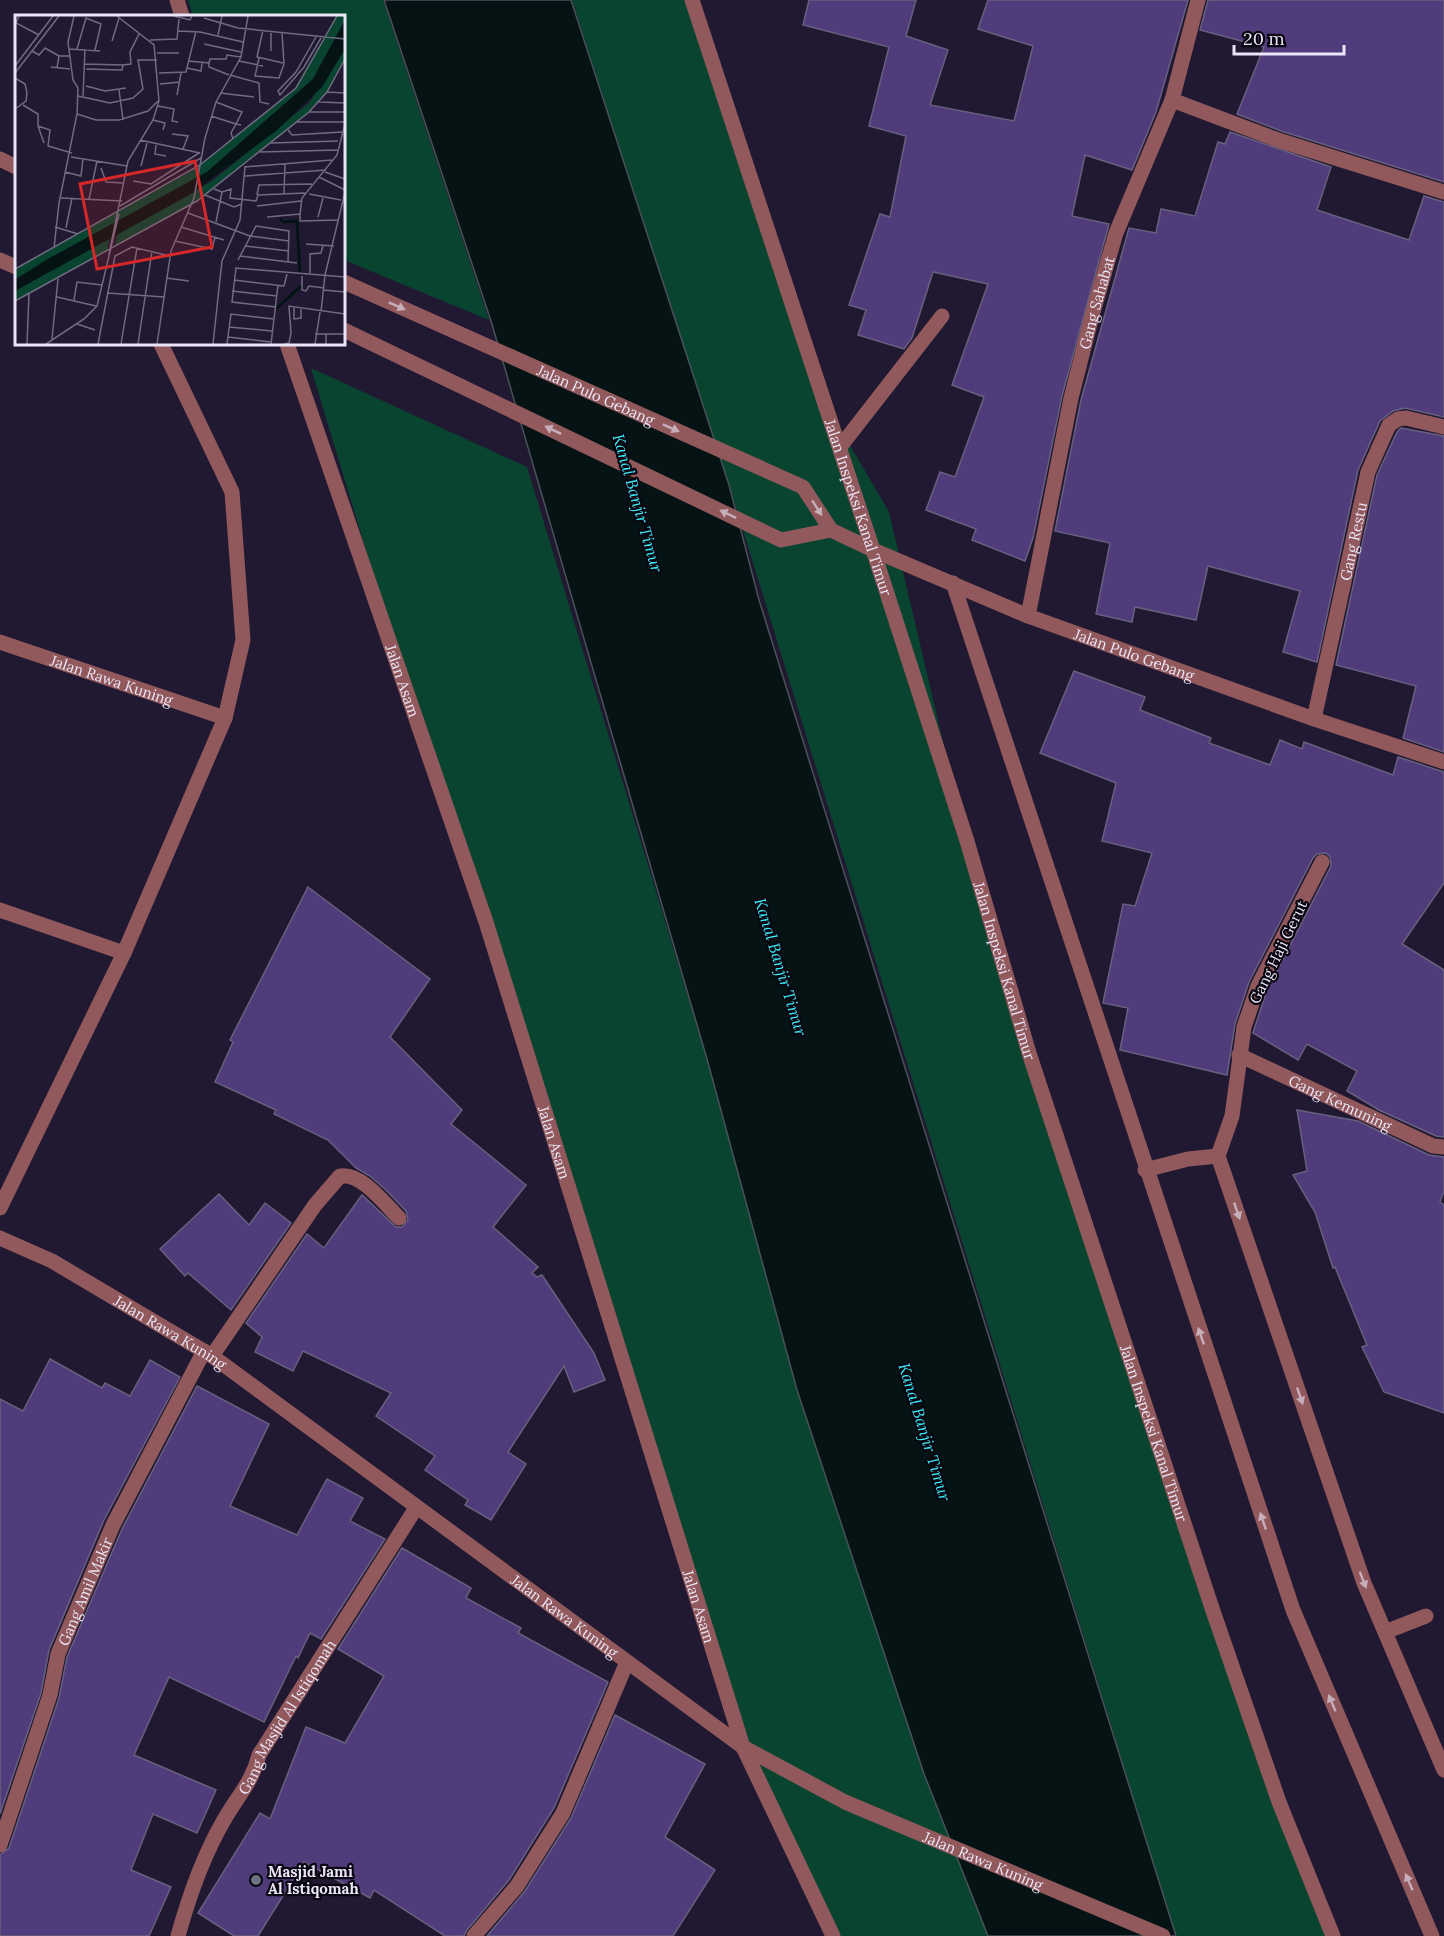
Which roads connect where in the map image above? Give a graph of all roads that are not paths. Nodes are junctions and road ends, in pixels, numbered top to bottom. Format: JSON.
{"nodes":[{"id":1,"x":177,"y":0,"type":"edge"},
{"id":2,"x":692,"y":0,"type":"edge"},
{"id":3,"x":1198,"y":0,"type":"edge"},
{"id":4,"x":182,"y":15,"type":"edge"},
{"id":5,"x":1172,"y":100,"type":"junction"},
{"id":6,"x":0,"y":159,"type":"edge"},
{"id":7,"x":15,"y":166,"type":"edge"},
{"id":8,"x":1444,"y":192,"type":"edge"},
{"id":9,"x":0,"y":260,"type":"edge"},
{"id":10,"x":15,"y":267,"type":"edge"},
{"id":11,"x":345,"y":282,"type":"edge"},
{"id":12,"x":942,"y":316,"type":"dead end"},
{"id":13,"x":345,"y":330,"type":"edge"},
{"id":14,"x":161,"y":345,"type":"edge"},
{"id":15,"x":287,"y":345,"type":"edge"},
{"id":16,"x":1444,"y":427,"type":"edge"},
{"id":17,"x":840,"y":447,"type":"junction"},
{"id":18,"x":831,"y":530,"type":"junction"},
{"id":19,"x":873,"y":550,"type":"junction"},
{"id":20,"x":953,"y":584,"type":"junction"},
{"id":21,"x":1028,"y":616,"type":"junction"},
{"id":22,"x":0,"y":642,"type":"edge"},
{"id":23,"x":225,"y":718,"type":"junction"},
{"id":24,"x":1314,"y":719,"type":"junction"},
{"id":25,"x":1444,"y":762,"type":"edge"},
{"id":26,"x":1322,"y":862,"type":"dead end"},
{"id":27,"x":0,"y":910,"type":"edge"},
{"id":28,"x":124,"y":953,"type":"junction"},
{"id":29,"x":1239,"y":1055,"type":"junction"},
{"id":30,"x":1444,"y":1147,"type":"edge"},
{"id":31,"x":1218,"y":1156,"type":"junction"},
{"id":32,"x":1145,"y":1170,"type":"junction"},
{"id":33,"x":0,"y":1208,"type":"edge"},
{"id":34,"x":399,"y":1218,"type":"dead end"},
{"id":35,"x":0,"y":1238,"type":"edge"},
{"id":36,"x":208,"y":1354,"type":"junction"},
{"id":37,"x":416,"y":1508,"type":"junction"},
{"id":38,"x":1426,"y":1616,"type":"dead end"},
{"id":39,"x":1385,"y":1632,"type":"junction"},
{"id":40,"x":627,"y":1662,"type":"junction"},
{"id":41,"x":742,"y":1746,"type":"junction"},
{"id":42,"x":1444,"y":1770,"type":"edge"},
{"id":43,"x":0,"y":1845,"type":"edge"},
{"id":44,"x":178,"y":1936,"type":"edge"},
{"id":45,"x":474,"y":1936,"type":"edge"},
{"id":46,"x":833,"y":1936,"type":"edge"},
{"id":47,"x":1163,"y":1936,"type":"edge"},
{"id":48,"x":1333,"y":1936,"type":"edge"},
{"id":49,"x":1432,"y":1936,"type":"edge"}],
"edges":[{"from":1,"to":4,"type":"street"},
{"from":2,"to":17,"type":"street","name":"Jalan Inspeksi Kanal Timur"},
{"from":3,"to":5,"type":"street","name":"Gang Sahabat"},
{"from":5,"to":8,"type":"street"},
{"from":5,"to":21,"type":"street","name":"Gang Sahabat"},
{"from":6,"to":7,"type":"street"},
{"from":9,"to":10,"type":"street"},
{"from":11,"to":18,"type":"street","name":"Jalan Pulo Gebang","one_way":true},
{"from":12,"to":17,"type":"street"},
{"from":18,"to":13,"type":"street","one_way":true},
{"from":14,"to":23,"type":"street"},
{"from":15,"to":41,"type":"street","name":"Jalan Asam"},
{"from":16,"to":24,"type":"street","name":"Gang Restu"},
{"from":17,"to":19,"type":"street","name":"Jalan Inspeksi Kanal Timur"},
{"from":18,"to":19,"type":"street","name":"Jalan Pulo Gebang"},
{"from":19,"to":20,"type":"street","name":"Jalan Pulo Gebang"},
{"from":19,"to":48,"type":"street","name":"Jalan Inspeksi Kanal Timur"},
{"from":20,"to":21,"type":"street","name":"Jalan Pulo Gebang"},
{"from":20,"to":32,"type":"street"},
{"from":21,"to":24,"type":"street","name":"Jalan Pulo Gebang"},
{"from":22,"to":23,"type":"street","name":"Jalan Rawa Kuning"},
{"from":23,"to":28,"type":"street"},
{"from":24,"to":25,"type":"street","name":"Jalan Pulo Gebang"},
{"from":26,"to":29,"type":"street","name":"Gang Haji Gerut"},
{"from":27,"to":28,"type":"street"},
{"from":28,"to":33,"type":"street"},
{"from":29,"to":30,"type":"street","name":"Gang Kemuning"},
{"from":29,"to":31,"type":"street","name":"Gang Haji Gerut"},
{"from":31,"to":32,"type":"street"},
{"from":31,"to":39,"type":"street","one_way":true},
{"from":49,"to":32,"type":"street","one_way":true},
{"from":34,"to":36,"type":"street","name":"Gang Amil Makir"},
{"from":35,"to":36,"type":"street","name":"Jalan Rawa Kuning"},
{"from":36,"to":37,"type":"street","name":"Jalan Rawa Kuning"},
{"from":36,"to":43,"type":"street","name":"Gang Amil Makir"},
{"from":37,"to":40,"type":"street","name":"Jalan Rawa Kuning"},
{"from":37,"to":44,"type":"street","name":"Gang Masjid Al Istiqomah"},
{"from":38,"to":39,"type":"street"},
{"from":39,"to":42,"type":"street"},
{"from":40,"to":41,"type":"street","name":"Jalan Rawa Kuning"},
{"from":40,"to":45,"type":"street"},
{"from":41,"to":46,"type":"street","name":"Jalan Asam"},
{"from":41,"to":47,"type":"street","name":"Jalan Rawa Kuning"}]}
